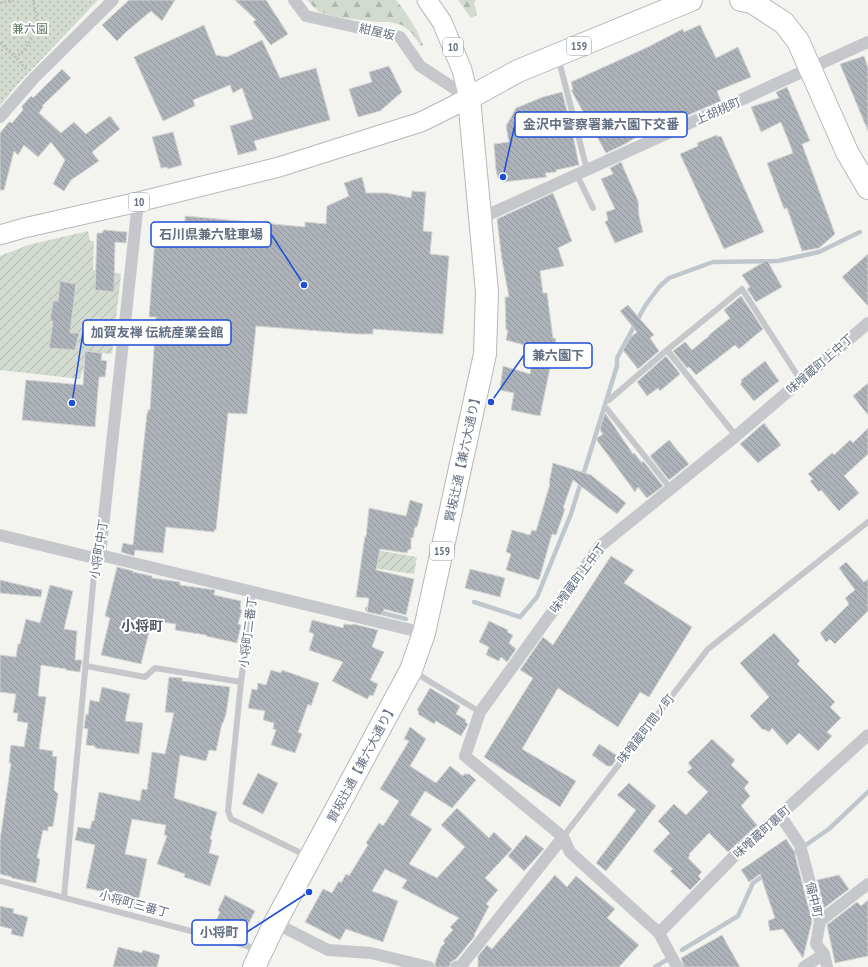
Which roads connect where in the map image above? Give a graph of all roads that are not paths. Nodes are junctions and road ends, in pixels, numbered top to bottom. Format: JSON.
{"nodes":[{"id":1,"x":112,"y":0,"type":"edge"},
{"id":2,"x":294,"y":0,"type":"edge"},
{"id":3,"x":427,"y":0,"type":"edge"},
{"id":4,"x":691,"y":0,"type":"edge"},
{"id":5,"x":746,"y":1,"type":"edge"},
{"id":6,"x":868,"y":42,"type":"edge"},
{"id":7,"x":558,"y":55,"type":"junction"},
{"id":8,"x":810,"y":69,"type":"junction"},
{"id":9,"x":469,"y":98,"type":"junction"},
{"id":10,"x":0,"y":117,"type":"edge"},
{"id":11,"x":582,"y":172,"type":"junction"},
{"id":12,"x":868,"y":188,"type":"edge"},
{"id":13,"x":138,"y":202,"type":"junction"},
{"id":14,"x":593,"y":208,"type":"dead end"},
{"id":15,"x":481,"y":218,"type":"junction"},
{"id":16,"x":0,"y":235,"type":"edge"},
{"id":17,"x":868,"y":323,"type":"edge"},
{"id":18,"x":667,"y":350,"type":"junction"},
{"id":19,"x":801,"y":381,"type":"junction"},
{"id":20,"x":610,"y":400,"type":"dead end"},
{"id":21,"x":607,"y":409,"type":"dead end"},
{"id":22,"x":736,"y":436,"type":"junction"},
{"id":23,"x":671,"y":489,"type":"junction"},
{"id":24,"x":868,"y":522,"type":"edge"},
{"id":25,"x":0,"y":535,"type":"edge"},
{"id":26,"x":100,"y":555,"type":"junction"},
{"id":27,"x":253,"y":591,"type":"junction"},
{"id":28,"x":424,"y":633,"type":"junction"},
{"id":29,"x":86,"y":666,"type":"junction"},
{"id":30,"x":411,"y":670,"type":"junction"},
{"id":31,"x":241,"y":682,"type":"junction"},
{"id":32,"x":480,"y":712,"type":"junction"},
{"id":33,"x":868,"y":735,"type":"edge"},
{"id":34,"x":780,"y":815,"type":"junction"},
{"id":35,"x":563,"y":837,"type":"junction"},
{"id":36,"x":311,"y":858,"type":"junction"},
{"id":37,"x":0,"y":881,"type":"edge"},
{"id":38,"x":868,"y":884,"type":"edge"},
{"id":39,"x":64,"y":897,"type":"junction"},
{"id":40,"x":820,"y":920,"type":"junction"},
{"id":41,"x":275,"y":923,"type":"junction"},
{"id":42,"x":659,"y":933,"type":"junction"},
{"id":43,"x":824,"y":954,"type":"junction"},
{"id":44,"x":257,"y":962,"type":"edge"},
{"id":45,"x":429,"y":967,"type":"edge"},
{"id":46,"x":456,"y":967,"type":"edge"},
{"id":47,"x":676,"y":967,"type":"edge"},
{"id":48,"x":804,"y":967,"type":"edge"},
{"id":49,"x":827,"y":967,"type":"edge"}],
"edges":[{"from":1,"to":10,"type":"street"},
{"from":2,"to":9,"type":"street","name":"紺屋坂"},
{"from":3,"to":9,"type":"main road","number":"10"},
{"from":4,"to":7,"type":"highway","number":"159"},
{"from":5,"to":8,"type":"highway"},
{"from":6,"to":8,"type":"street","name":"上胡桃町"},
{"from":7,"to":9,"type":"highway","number":"159"},
{"from":7,"to":11,"type":"lane"},
{"from":8,"to":11,"type":"street","name":"上胡桃町"},
{"from":8,"to":12,"type":"highway"},
{"from":9,"to":13,"type":"main road","number":"10"},
{"from":9,"to":15,"type":"highway","name":"賢坂辻通【兼六大通り】","number":"159"},
{"from":11,"to":14,"type":"lane"},
{"from":11,"to":15,"type":"street","name":"上胡桃町"},
{"from":13,"to":16,"type":"main road","number":"10"},
{"from":13,"to":26,"type":"street","name":"小将町中丁"},
{"from":15,"to":28,"type":"highway","name":"賢坂辻通【兼六大通り】","number":"159"},
{"from":17,"to":19,"type":"street","name":"味噌蔵町上中丁"},
{"from":18,"to":19,"type":"lane"},
{"from":18,"to":20,"type":"lane"},
{"from":18,"to":22,"type":"lane"},
{"from":19,"to":22,"type":"street","name":"味噌蔵町上中丁"},
{"from":21,"to":23,"type":"lane"},
{"from":22,"to":23,"type":"street","name":"味噌蔵町上中丁"},
{"from":23,"to":32,"type":"street","name":"味噌蔵町上中丁"},
{"from":24,"to":35,"type":"lane","name":"味噌蔵町間ノ町"},
{"from":25,"to":26,"type":"street","name":"小将町二番丁"},
{"from":26,"to":27,"type":"street","name":"小将町二番丁"},
{"from":26,"to":29,"type":"lane","name":"小将町中丁"},
{"from":27,"to":28,"type":"street"},
{"from":27,"to":31,"type":"lane","name":"小将町二番丁"},
{"from":28,"to":30,"type":"highway","name":"賢坂辻通【兼六大通り】","number":"159"},
{"from":29,"to":31,"type":"lane"},
{"from":29,"to":39,"type":"lane","name":"小将町中丁"},
{"from":30,"to":32,"type":"lane"},
{"from":30,"to":36,"type":"highway","name":"賢坂辻通【兼六大通り】","number":"159"},
{"from":31,"to":36,"type":"lane","name":"小将町二番丁"},
{"from":32,"to":35,"type":"street","name":"味噌蔵町上中丁"},
{"from":33,"to":34,"type":"street","name":"味噌蔵町裏町"},
{"from":34,"to":40,"type":"street","name":"備中町"},
{"from":34,"to":42,"type":"street","name":"味噌蔵町裏町"},
{"from":35,"to":42,"type":"street"},
{"from":35,"to":46,"type":"street","name":"味噌蔵町間ノ町"},
{"from":36,"to":41,"type":"highway","name":"賢坂辻通【兼六大通り】","number":"159"},
{"from":37,"to":39,"type":"lane","name":"小将町三番丁"},
{"from":38,"to":40,"type":"street"},
{"from":39,"to":44,"type":"lane","name":"小将町三番丁"},
{"from":40,"to":43,"type":"street","name":"備中町"},
{"from":41,"to":44,"type":"highway","name":"賢坂辻通【兼六大通り】","number":"159"},
{"from":41,"to":45,"type":"street"},
{"from":42,"to":47,"type":"street"},
{"from":43,"to":48,"type":"street"},
{"from":43,"to":49,"type":"street","name":"備中町"}]}
